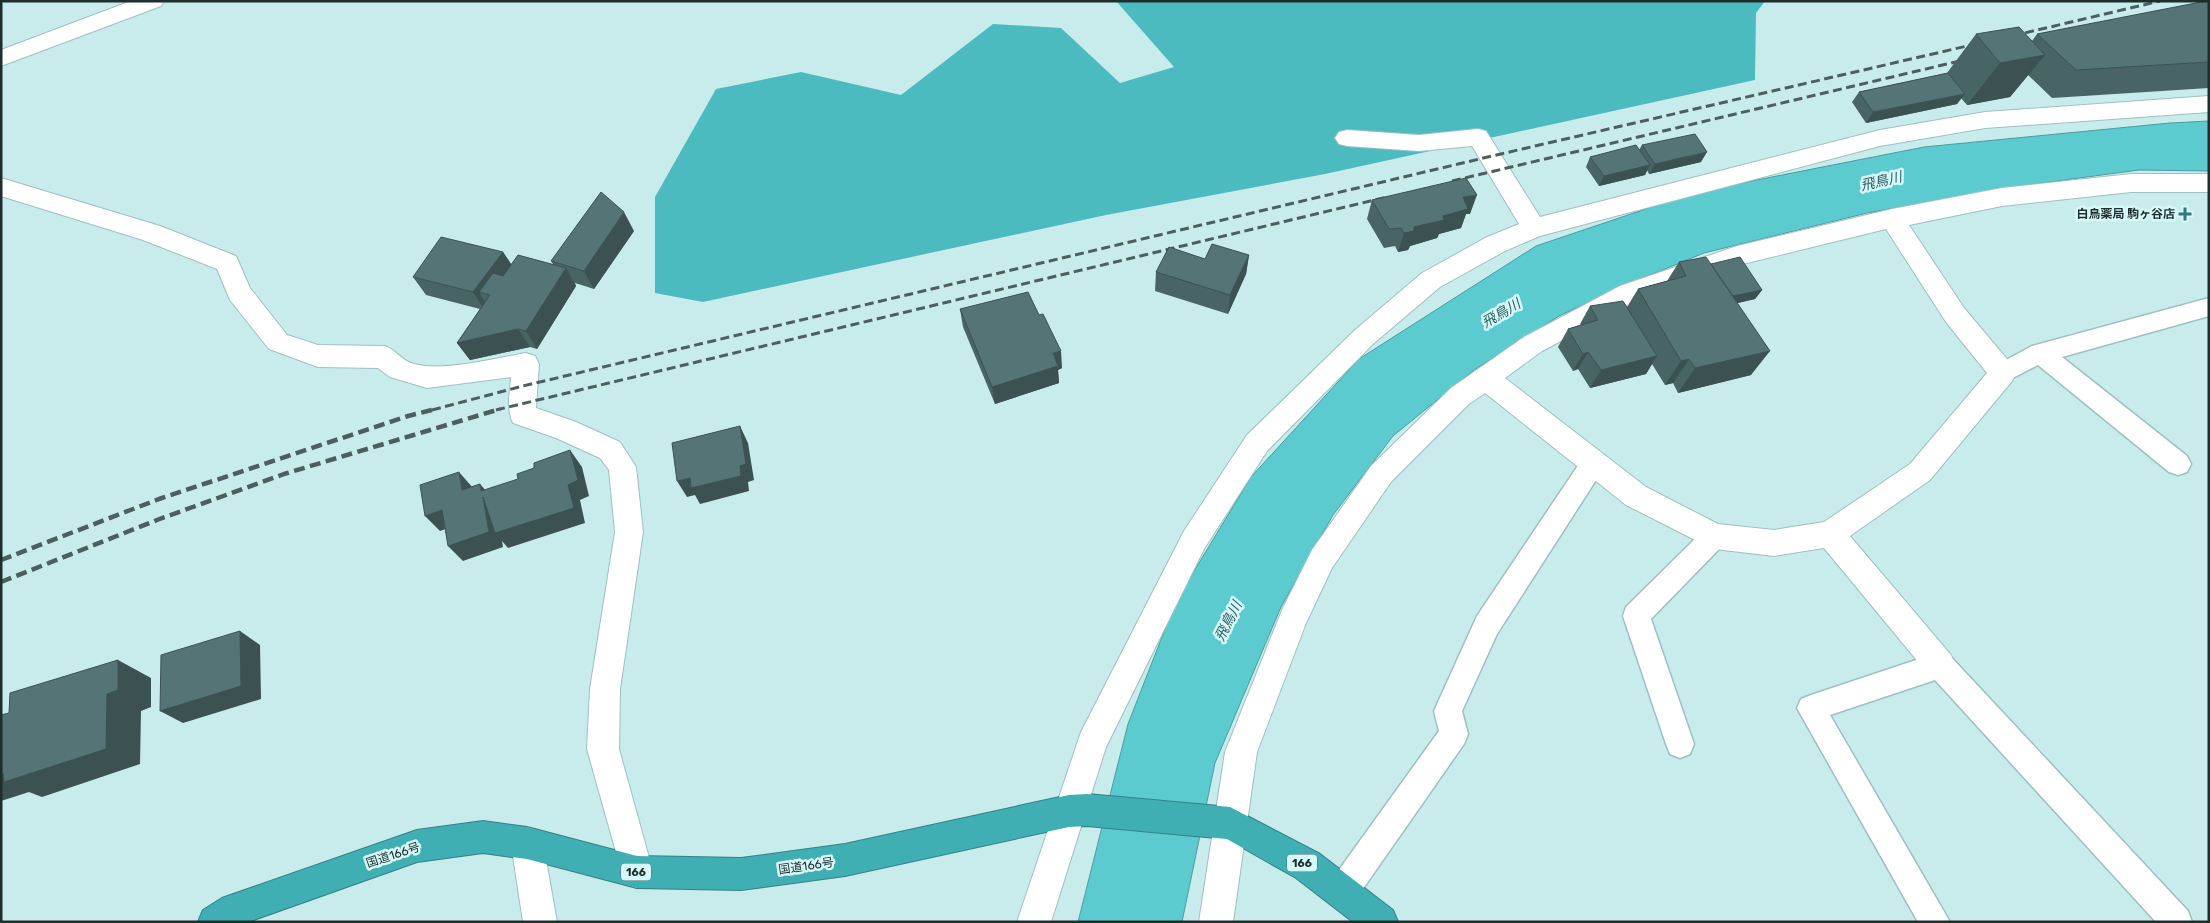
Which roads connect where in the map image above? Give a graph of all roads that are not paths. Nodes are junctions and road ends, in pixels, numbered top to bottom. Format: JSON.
{"nodes":[{"id":1,"x":153,"y":1,"type":"edge"},
{"id":2,"x":1,"y":58,"type":"edge"},
{"id":3,"x":2209,"y":104,"type":"edge"},
{"id":4,"x":1347,"y":138,"type":"dead end"},
{"id":5,"x":2209,"y":183,"type":"edge"},
{"id":6,"x":1,"y":187,"type":"edge"},
{"id":7,"x":1892,"y":218,"type":"junction"},
{"id":8,"x":1534,"y":228,"type":"junction"},
{"id":9,"x":2209,"y":307,"type":"edge"},
{"id":10,"x":2040,"y":353,"type":"junction"},
{"id":11,"x":2003,"y":373,"type":"junction"},
{"id":12,"x":1485,"y":378,"type":"junction"},
{"id":13,"x":1594,"y":463,"type":"junction"},
{"id":14,"x":2178,"y":464,"type":"dead end"},
{"id":15,"x":1830,"y":534,"type":"junction"},
{"id":16,"x":1715,"y":536,"type":"junction"},
{"id":17,"x":1940,"y":665,"type":"junction"},
{"id":18,"x":1680,"y":744,"type":"dead end"},
{"id":19,"x":1078,"y":810,"type":"junction"},
{"id":20,"x":1222,"y":822,"type":"junction"},
{"id":21,"x":527,"y":844,"type":"junction"},
{"id":22,"x":637,"y":872,"type":"junction"},
{"id":23,"x":1342,"y":892,"type":"junction"},
{"id":24,"x":228,"y":918,"type":"edge"},
{"id":25,"x":540,"y":922,"type":"edge"},
{"id":26,"x":1034,"y":922,"type":"edge"},
{"id":27,"x":1216,"y":922,"type":"edge"},
{"id":28,"x":1381,"y":922,"type":"edge"},
{"id":29,"x":1935,"y":922,"type":"edge"},
{"id":30,"x":2177,"y":922,"type":"edge"}],
"edges":[{"from":1,"to":2,"type":"street"},
{"from":3,"to":8,"type":"street"},
{"from":4,"to":8,"type":"street"},
{"from":5,"to":7,"type":"street"},
{"from":6,"to":22,"type":"street"},
{"from":7,"to":11,"type":"street"},
{"from":7,"to":12,"type":"street"},
{"from":8,"to":19,"type":"street"},
{"from":9,"to":10,"type":"lane"},
{"from":10,"to":11,"type":"lane"},
{"from":10,"to":14,"type":"lane"},
{"from":11,"to":15,"type":"street"},
{"from":12,"to":13,"type":"street"},
{"from":12,"to":20,"type":"street"},
{"from":13,"to":16,"type":"street"},
{"from":13,"to":23,"type":"lane"},
{"from":15,"to":16,"type":"street"},
{"from":15,"to":17,"type":"street"},
{"from":16,"to":18,"type":"lane"},
{"from":17,"to":29,"type":"lane"},
{"from":17,"to":30,"type":"lane"},
{"from":19,"to":20,"type":"highway","name":"国道166号","number":"166"},
{"from":19,"to":22,"type":"highway","name":"国道166号","number":"166"},
{"from":19,"to":26,"type":"street"},
{"from":20,"to":23,"type":"highway","name":"国道166号","number":"166"},
{"from":20,"to":27,"type":"street"},
{"from":21,"to":22,"type":"highway","name":"国道166号","number":"166"},
{"from":21,"to":24,"type":"highway","name":"国道166号","number":"166"},
{"from":21,"to":25,"type":"street"},
{"from":23,"to":28,"type":"highway","name":"国道166号","number":"166"}]}
